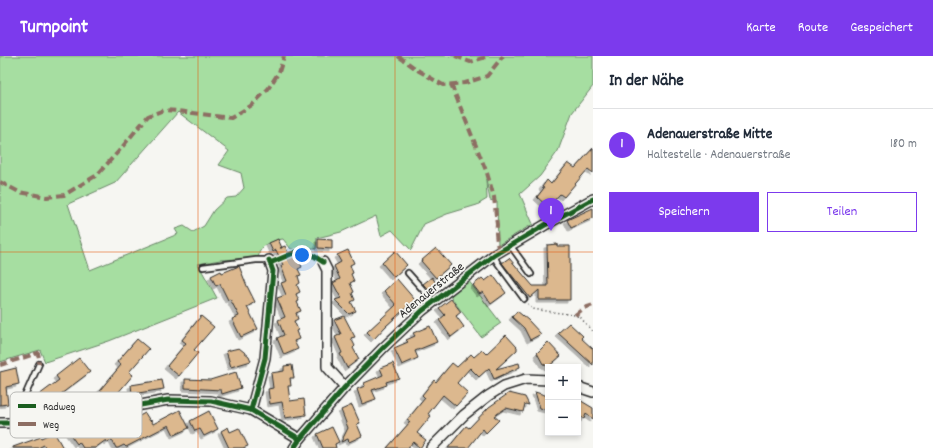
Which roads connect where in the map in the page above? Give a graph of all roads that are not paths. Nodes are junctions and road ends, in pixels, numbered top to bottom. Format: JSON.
{"nodes":[{"id":1,"x":593,"y":199,"type":"edge"},
{"id":2,"x":510,"y":245,"type":"junction"},
{"id":3,"x":494,"y":255,"type":"junction"},
{"id":4,"x":269,"y":260,"type":"joint"},
{"id":5,"x":323,"y":262,"type":"dead end"},
{"id":6,"x":203,"y":267,"type":"dead end"},
{"id":7,"x":408,"y":273,"type":"dead end"},
{"id":8,"x":531,"y":274,"type":"dead end"},
{"id":9,"x":524,"y":299,"type":"road end"},
{"id":10,"x":434,"y":302,"type":"junction"},
{"id":11,"x":39,"y":364,"type":"dead end"},
{"id":12,"x":545,"y":380,"type":"edge"},
{"id":13,"x":345,"y":386,"type":"junction"},
{"id":14,"x":581,"y":388,"type":"edge"},
{"id":15,"x":27,"y":392,"type":"edge"},
{"id":16,"x":593,"y":392,"type":"edge"},
{"id":17,"x":142,"y":405,"type":"edge"},
{"id":18,"x":252,"y":410,"type":"junction"},
{"id":19,"x":300,"y":439,"type":"junction"},
{"id":20,"x":294,"y":448,"type":"edge"},
{"id":21,"x":431,"y":448,"type":"edge"}],
"edges":[{"from":1,"to":2,"type":"street","name":"Adenauerstraße"},
{"from":2,"to":3,"type":"street","name":"Adenauerstraße"},
{"from":2,"to":8,"type":"lane"},
{"from":3,"to":9,"type":"lane"},
{"from":3,"to":10,"type":"street","name":"Adenauerstraße"},
{"from":4,"to":6,"type":"lane"},
{"from":4,"to":18,"type":"street"},
{"from":5,"to":13,"type":"street"},
{"from":7,"to":10,"type":"lane"},
{"from":10,"to":13,"type":"street","name":"Adenauerstraße"},
{"from":11,"to":15,"type":"lane"},
{"from":12,"to":21,"type":"street"},
{"from":13,"to":19,"type":"street","name":"Adenauerstraße"},
{"from":14,"to":16,"type":"street"},
{"from":17,"to":18,"type":"street"},
{"from":18,"to":19,"type":"street"},
{"from":19,"to":20,"type":"street","name":"Adenauerstraße"}]}
